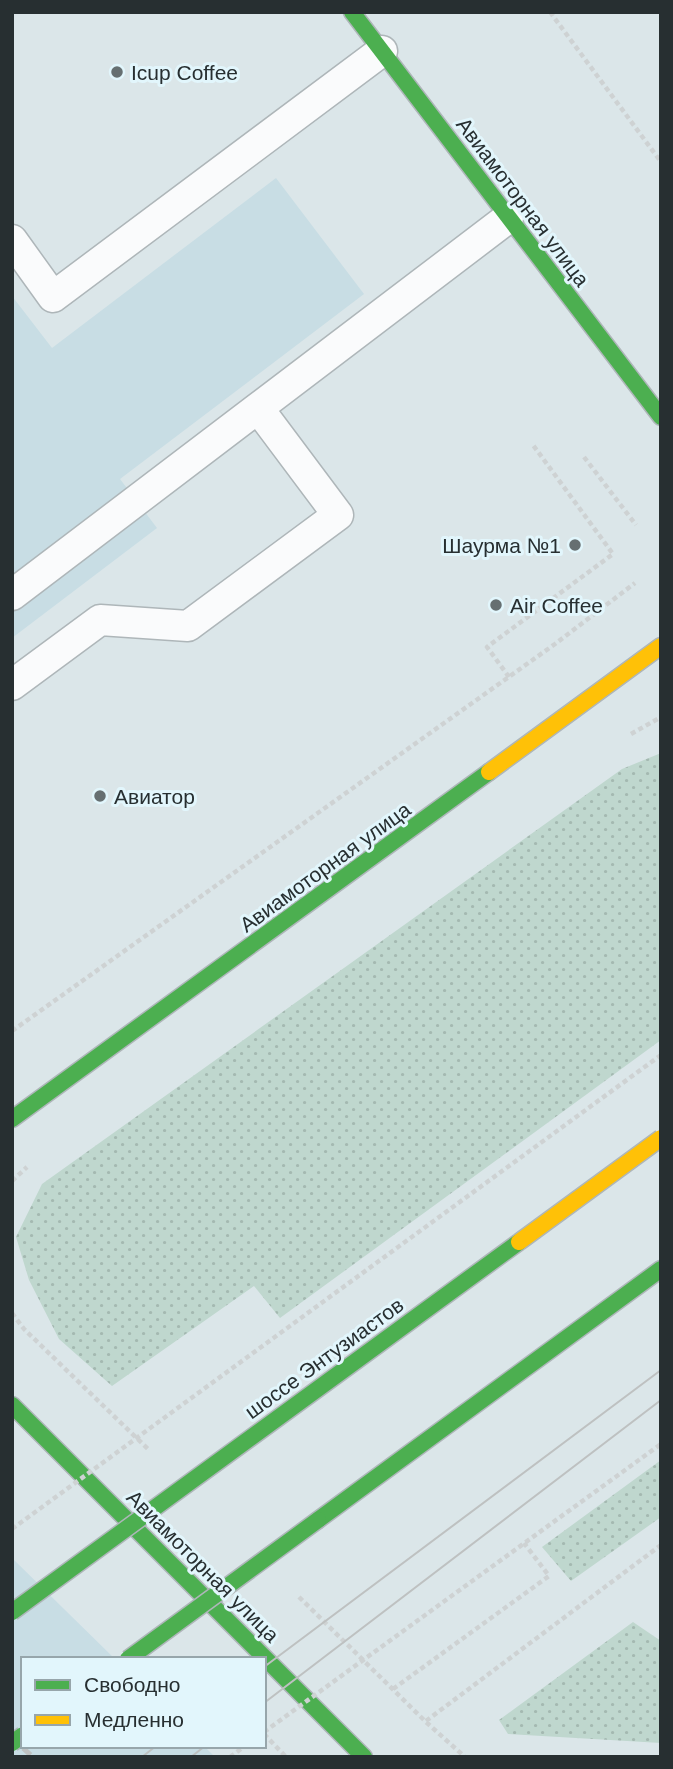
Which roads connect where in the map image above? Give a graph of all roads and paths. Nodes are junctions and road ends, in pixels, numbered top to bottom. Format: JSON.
{"nodes":[{"id":1,"x":352,"y":12,"type":"edge"},
{"id":2,"x":550,"y":12,"type":"edge"},
{"id":3,"x":382,"y":51,"type":"junction"},
{"id":4,"x":661,"y":162,"type":"edge"},
{"id":5,"x":508,"y":218,"type":"junction"},
{"id":6,"x":12,"y":240,"type":"edge"},
{"id":7,"x":258,"y":408,"type":"junction"},
{"id":8,"x":661,"y":417,"type":"edge"},
{"id":9,"x":533,"y":445,"type":"dead end"},
{"id":10,"x":584,"y":457,"type":"dead end"},
{"id":11,"x":636,"y":525,"type":"dead end"},
{"id":12,"x":635,"y":583,"type":"dead end"},
{"id":13,"x":12,"y":595,"type":"edge"},
{"id":14,"x":661,"y":646,"type":"edge"},
{"id":15,"x":509,"y":677,"type":"junction"},
{"id":16,"x":12,"y":685,"type":"edge"},
{"id":17,"x":12,"y":1031,"type":"edge"},
{"id":18,"x":661,"y":1055,"type":"edge"},
{"id":19,"x":12,"y":1119,"type":"edge"},
{"id":20,"x":661,"y":1138,"type":"edge"},
{"id":21,"x":661,"y":1269,"type":"edge"},
{"id":22,"x":12,"y":1405,"type":"edge"},
{"id":23,"x":661,"y":1444,"type":"edge"},
{"id":24,"x":12,"y":1529,"type":"edge"},
{"id":25,"x":524,"y":1543,"type":"junction"},
{"id":26,"x":661,"y":1545,"type":"edge"},
{"id":27,"x":12,"y":1612,"type":"edge"},
{"id":28,"x":131,"y":1657,"type":"edge"},
{"id":29,"x":264,"y":1657,"type":"edge"},
{"id":30,"x":266,"y":1659,"type":"edge"},
{"id":31,"x":393,"y":1689,"type":"dead end"},
{"id":32,"x":426,"y":1722,"type":"dead end"},
{"id":33,"x":266,"y":1732,"type":"edge"},
{"id":34,"x":266,"y":1735,"type":"edge"},
{"id":35,"x":286,"y":1757,"type":"edge"},
{"id":36,"x":364,"y":1757,"type":"edge"}],
"edges":[{"from":1,"to":3,"type":"main road","name":"Авиамоторная улица"},
{"from":2,"to":4,"type":"path"},
{"from":3,"to":5,"type":"main road","name":"Авиамоторная улица"},
{"from":3,"to":6,"type":"lane"},
{"from":5,"to":7,"type":"lane"},
{"from":5,"to":8,"type":"main road","name":"Авиамоторная улица"},
{"from":7,"to":13,"type":"lane"},
{"from":7,"to":16,"type":"lane"},
{"from":9,"to":15,"type":"path"},
{"from":10,"to":11,"type":"path"},
{"from":12,"to":15,"type":"path"},
{"from":14,"to":19,"type":"main road","name":"Авиамоторная улица"},
{"from":15,"to":17,"type":"path"},
{"from":18,"to":24,"type":"path","bridge":true},
{"from":20,"to":27,"type":"main road","name":"шоссе Энтузиастов","bridge":true},
{"from":21,"to":28,"type":"main road","bridge":true},
{"from":22,"to":29,"type":"main road","name":"Авиамоторная улица"},
{"from":23,"to":25,"type":"path","bridge":true},
{"from":25,"to":31,"type":"path"},
{"from":25,"to":33,"type":"path","bridge":true},
{"from":26,"to":32,"type":"path"},
{"from":30,"to":36,"type":"main road","name":"Авиамоторная улица"},
{"from":34,"to":35,"type":"path"}]}
